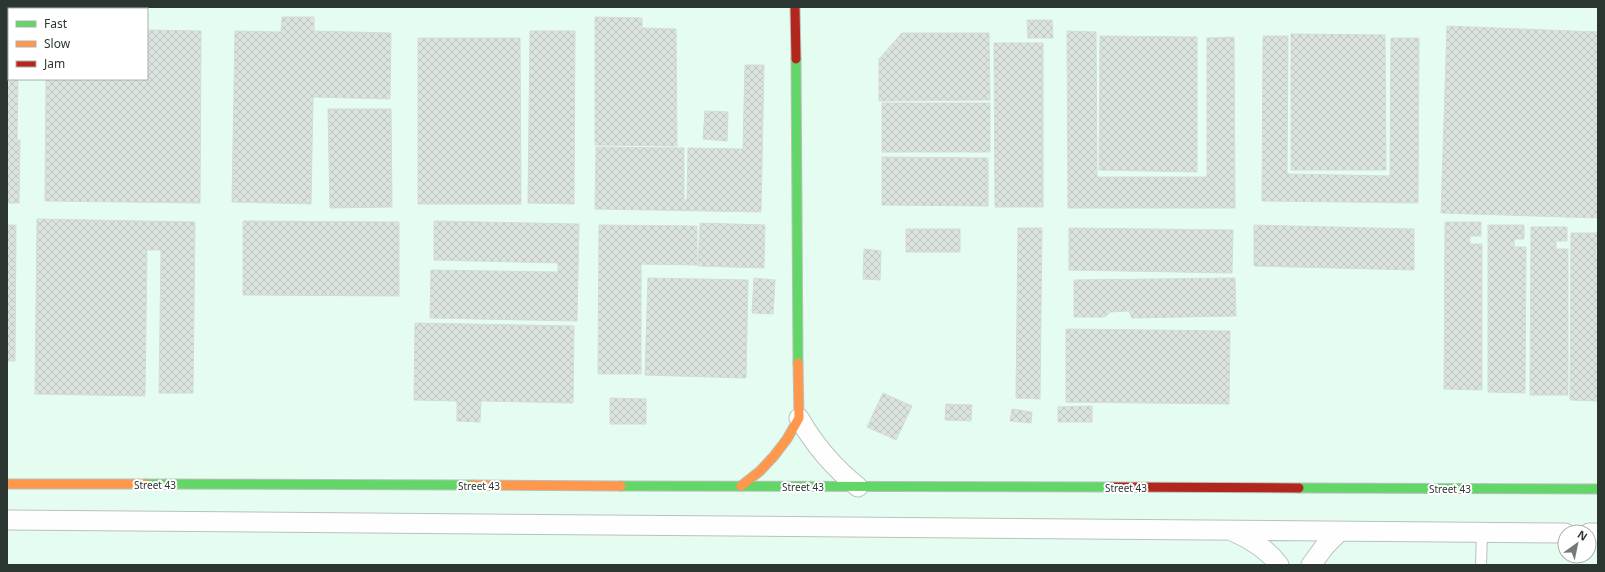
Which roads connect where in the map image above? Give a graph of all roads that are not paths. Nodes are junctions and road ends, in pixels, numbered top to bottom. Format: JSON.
{"nodes":[{"id":1,"x":795,"y":7,"type":"edge"},
{"id":2,"x":799,"y":418,"type":"junction"},
{"id":3,"x":7,"y":484,"type":"edge"},
{"id":4,"x":741,"y":486,"type":"junction"},
{"id":5,"x":858,"y":487,"type":"junction"},
{"id":6,"x":1598,"y":489,"type":"edge"},
{"id":7,"x":7,"y":520,"type":"edge"},
{"id":8,"x":1231,"y":531,"type":"junction"},
{"id":9,"x":1339,"y":532,"type":"junction"},
{"id":10,"x":1482,"y":532,"type":"junction"},
{"id":11,"x":1557,"y":533,"type":"edge"},
{"id":12,"x":1279,"y":565,"type":"edge"},
{"id":13,"x":1312,"y":565,"type":"edge"},
{"id":14,"x":1481,"y":565,"type":"edge"}],
"edges":[{"from":1,"to":2,"type":"street"},
{"from":2,"to":4,"type":"street"},
{"from":2,"to":5,"type":"street"},
{"from":3,"to":4,"type":"street","name":"Street 43"},
{"from":4,"to":5,"type":"street","name":"Street 43"},
{"from":5,"to":6,"type":"street","name":"Street 43"},
{"from":7,"to":8,"type":"street"},
{"from":8,"to":9,"type":"street"},
{"from":8,"to":12,"type":"street"},
{"from":9,"to":10,"type":"street"},
{"from":9,"to":13,"type":"street"},
{"from":10,"to":11,"type":"street"},
{"from":10,"to":14,"type":"lane"}]}
